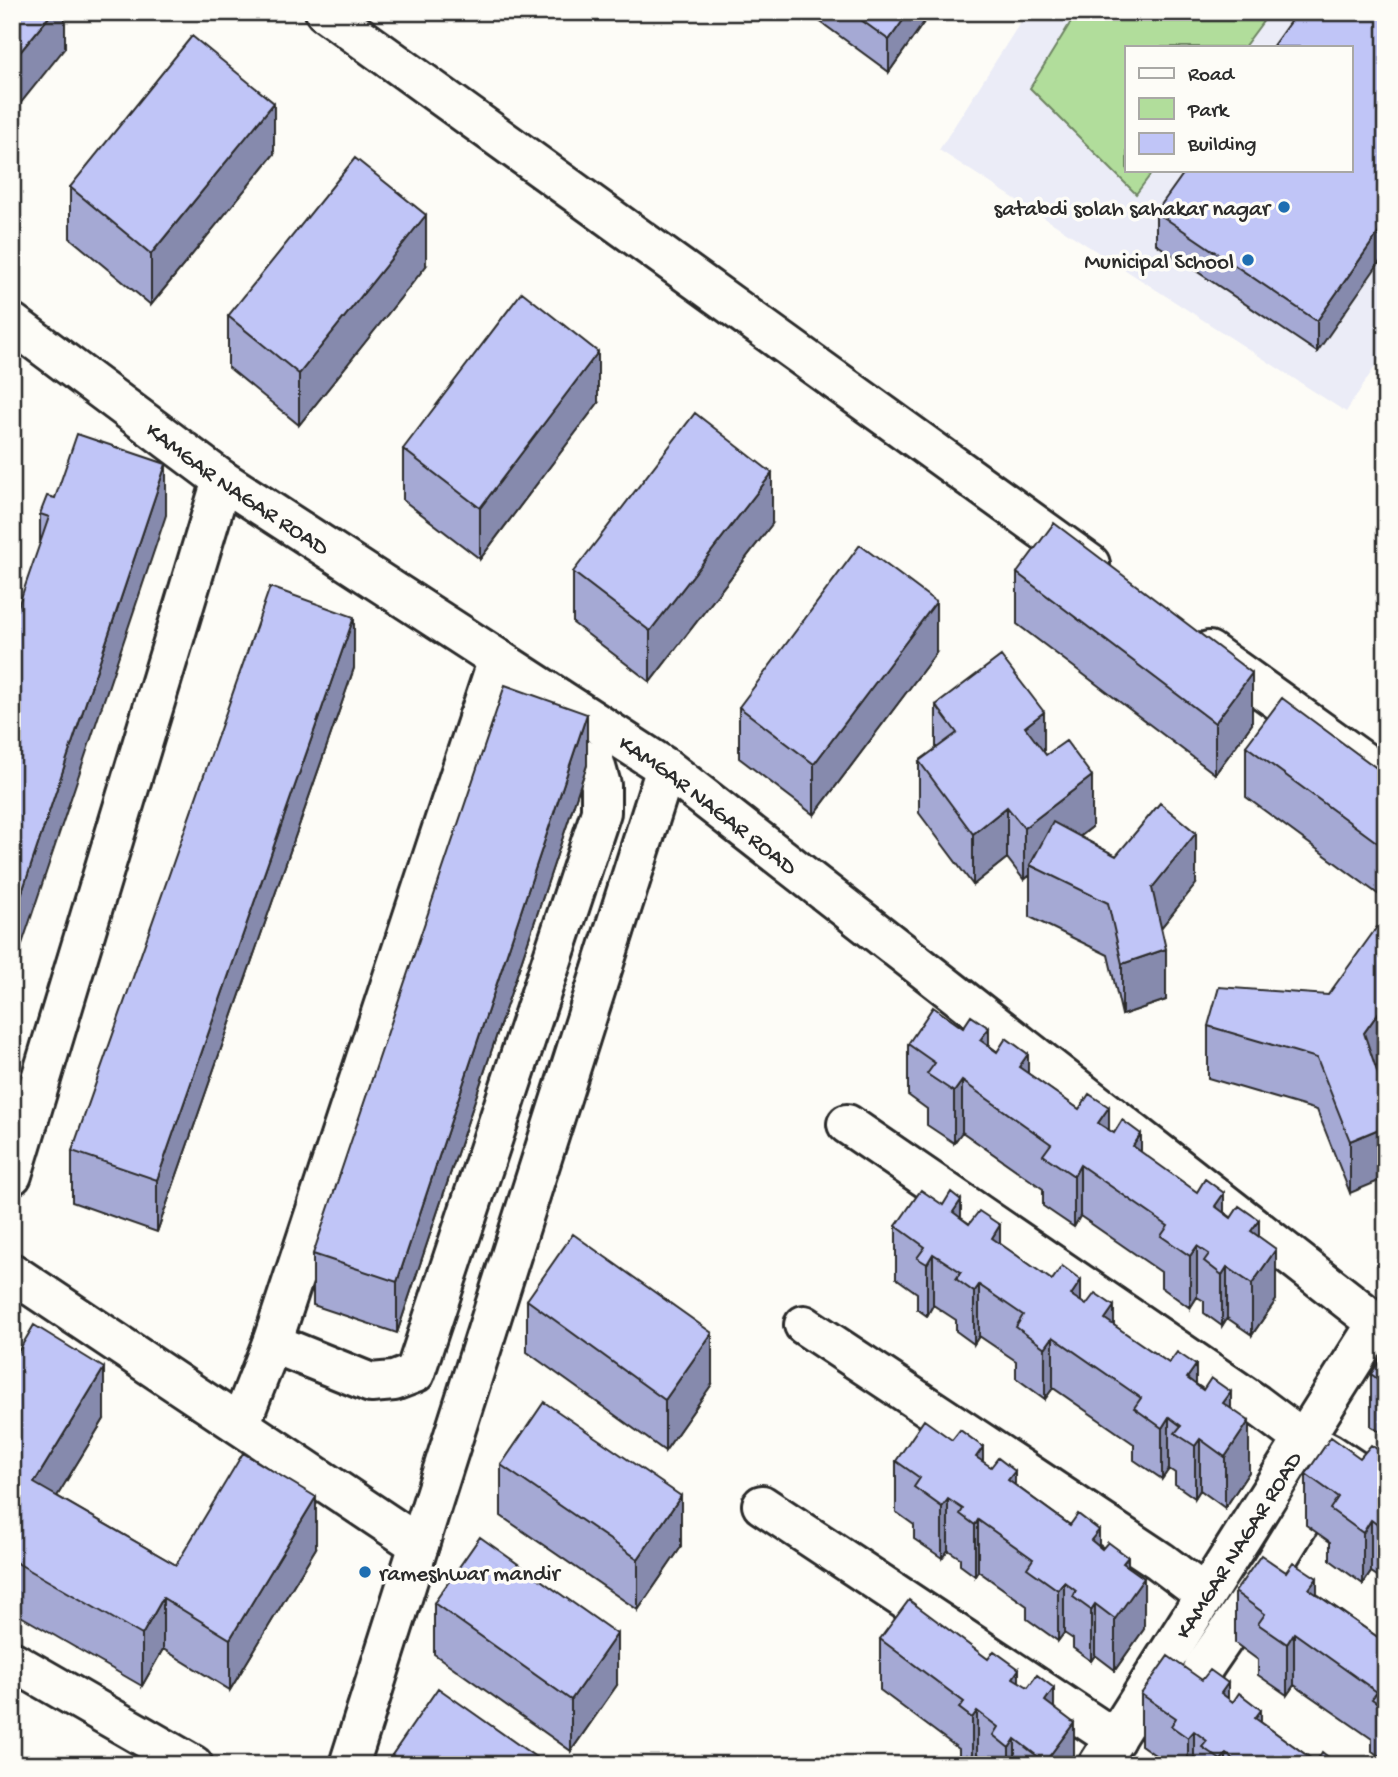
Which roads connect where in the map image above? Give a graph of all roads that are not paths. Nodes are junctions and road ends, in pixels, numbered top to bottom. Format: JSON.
{"nodes":[{"id":1,"x":326,"y":12,"type":"edge"},
{"id":2,"x":12,"y":323,"type":"edge"},
{"id":3,"x":222,"y":481,"type":"junction"},
{"id":4,"x":1115,"y":583,"type":"edge"},
{"id":5,"x":1183,"y":632,"type":"edge"},
{"id":6,"x":498,"y":659,"type":"junction"},
{"id":7,"x":478,"y":718,"type":"junction"},
{"id":8,"x":666,"y":768,"type":"junction"},
{"id":9,"x":1386,"y":778,"type":"edge"},
{"id":10,"x":847,"y":1124,"type":"dead end"},
{"id":11,"x":12,"y":1175,"type":"edge"},
{"id":12,"x":12,"y":1273,"type":"edge"},
{"id":13,"x":804,"y":1325,"type":"dead end"},
{"id":14,"x":1382,"y":1327,"type":"edge"},
{"id":15,"x":272,"y":1343,"type":"junction"},
{"id":16,"x":240,"y":1425,"type":"junction"},
{"id":17,"x":1304,"y":1440,"type":"junction"},
{"id":18,"x":1349,"y":1467,"type":"junction"},
{"id":19,"x":1386,"y":1491,"type":"edge"},
{"id":20,"x":762,"y":1505,"type":"dead end"},
{"id":21,"x":419,"y":1545,"type":"junction"},
{"id":22,"x":1271,"y":1569,"type":"junction"},
{"id":23,"x":1302,"y":1592,"type":"edge"},
{"id":24,"x":1205,"y":1595,"type":"junction"},
{"id":25,"x":12,"y":1661,"type":"edge"},
{"id":26,"x":1159,"y":1668,"type":"junction"},
{"id":27,"x":1106,"y":1752,"type":"edge"},
{"id":28,"x":193,"y":1765,"type":"edge"},
{"id":29,"x":349,"y":1765,"type":"edge"}],
"edges":[{"from":1,"to":4,"type":"street"},
{"from":2,"to":3,"type":"street","name":"KAMGAR NAGAR ROAD"},
{"from":3,"to":6,"type":"street","name":"KAMGAR NAGAR ROAD"},
{"from":3,"to":11,"type":"street"},
{"from":5,"to":9,"type":"street"},
{"from":6,"to":7,"type":"street"},
{"from":6,"to":8,"type":"street","name":"KAMGAR NAGAR ROAD"},
{"from":7,"to":15,"type":"street"},
{"from":7,"to":15,"type":"street"},
{"from":8,"to":14,"type":"street","name":"KAMGAR NAGAR ROAD"},
{"from":8,"to":21,"type":"street"},
{"from":10,"to":17,"type":"street"},
{"from":12,"to":16,"type":"street"},
{"from":13,"to":24,"type":"street"},
{"from":14,"to":17,"type":"street","name":"KAMGAR NAGAR ROAD"},
{"from":15,"to":16,"type":"street"},
{"from":16,"to":21,"type":"street"},
{"from":17,"to":18,"type":"street"},
{"from":17,"to":24,"type":"street","name":"KAMGAR NAGAR ROAD"},
{"from":18,"to":19,"type":"street"},
{"from":18,"to":22,"type":"street"},
{"from":20,"to":27,"type":"street"},
{"from":21,"to":29,"type":"street"},
{"from":22,"to":23,"type":"street"},
{"from":22,"to":26,"type":"street"},
{"from":24,"to":26,"type":"street","name":"KAMGAR NAGAR ROAD"},
{"from":25,"to":28,"type":"street"},
{"from":26,"to":27,"type":"street","name":"KAMGAR NAGAR ROAD"}]}
